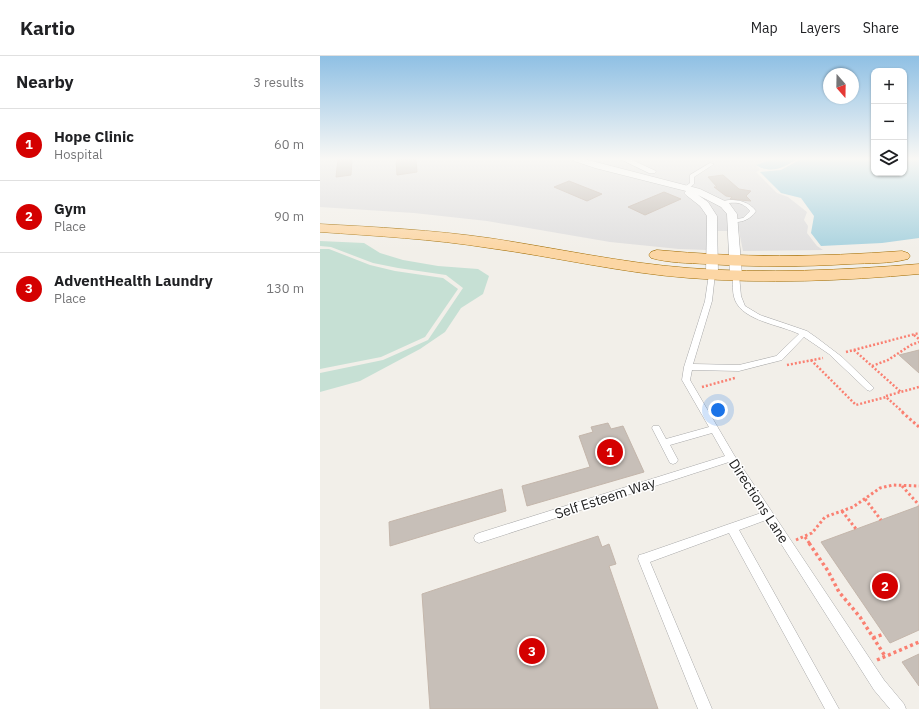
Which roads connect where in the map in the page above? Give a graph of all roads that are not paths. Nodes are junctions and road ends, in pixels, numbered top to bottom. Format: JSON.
{"nodes":[{"id":1,"x":686,"y":189,"type":"edge"},
{"id":2,"x":688,"y":189,"type":"edge"},
{"id":3,"x":723,"y":204,"type":"junction"},
{"id":4,"x":707,"y":208,"type":"junction"},
{"id":5,"x":320,"y":216,"type":"edge"},
{"id":6,"x":733,"y":221,"type":"junction"},
{"id":7,"x":320,"y":228,"type":"edge"},
{"id":8,"x":919,"y":254,"type":"edge"},
{"id":9,"x":713,"y":266,"type":"junction"},
{"id":10,"x":736,"y":267,"type":"junction"},
{"id":11,"x":919,"y":269,"type":"edge"},
{"id":12,"x":804,"y":334,"type":"junction"},
{"id":13,"x":688,"y":367,"type":"junction"},
{"id":14,"x":870,"y":388,"type":"dead end"},
{"id":15,"x":656,"y":428,"type":"dead end"},
{"id":16,"x":713,"y":429,"type":"junction"},
{"id":17,"x":664,"y":443,"type":"junction"},
{"id":18,"x":731,"y":458,"type":"junction"},
{"id":19,"x":673,"y":460,"type":"dead end"},
{"id":20,"x":768,"y":515,"type":"junction"},
{"id":21,"x":732,"y":528,"type":"junction"},
{"id":22,"x":479,"y":538,"type":"dead end"},
{"id":23,"x":705,"y":709,"type":"edge"},
{"id":24,"x":832,"y":709,"type":"edge"},
{"id":25,"x":899,"y":709,"type":"edge"}],
"edges":[{"from":1,"to":4,"type":"street"},
{"from":2,"to":3,"type":"street"},
{"from":3,"to":4,"type":"street"},
{"from":3,"to":6,"type":"street"},
{"from":3,"to":6,"type":"lane"},
{"from":4,"to":9,"type":"street"},
{"from":5,"to":9,"type":"main road"},
{"from":6,"to":10,"type":"street"},
{"from":7,"to":9,"type":"main road"},
{"from":8,"to":10,"type":"main road"},
{"from":9,"to":10,"type":"main road"},
{"from":9,"to":13,"type":"lane","name":"Directions Lane"},
{"from":10,"to":11,"type":"main road"},
{"from":10,"to":12,"type":"lane"},
{"from":12,"to":13,"type":"lane"},
{"from":12,"to":14,"type":"lane"},
{"from":13,"to":16,"type":"lane","name":"Directions Lane"},
{"from":15,"to":17,"type":"lane"},
{"from":16,"to":17,"type":"lane"},
{"from":16,"to":18,"type":"lane","name":"Directions Lane"},
{"from":17,"to":19,"type":"lane"},
{"from":18,"to":20,"type":"lane","name":"Directions Lane"},
{"from":18,"to":22,"type":"lane","name":"Self Esteem Way"},
{"from":20,"to":21,"type":"lane"},
{"from":20,"to":25,"type":"lane","name":"Directions Lane"},
{"from":21,"to":23,"type":"lane"},
{"from":21,"to":24,"type":"lane"}]}
